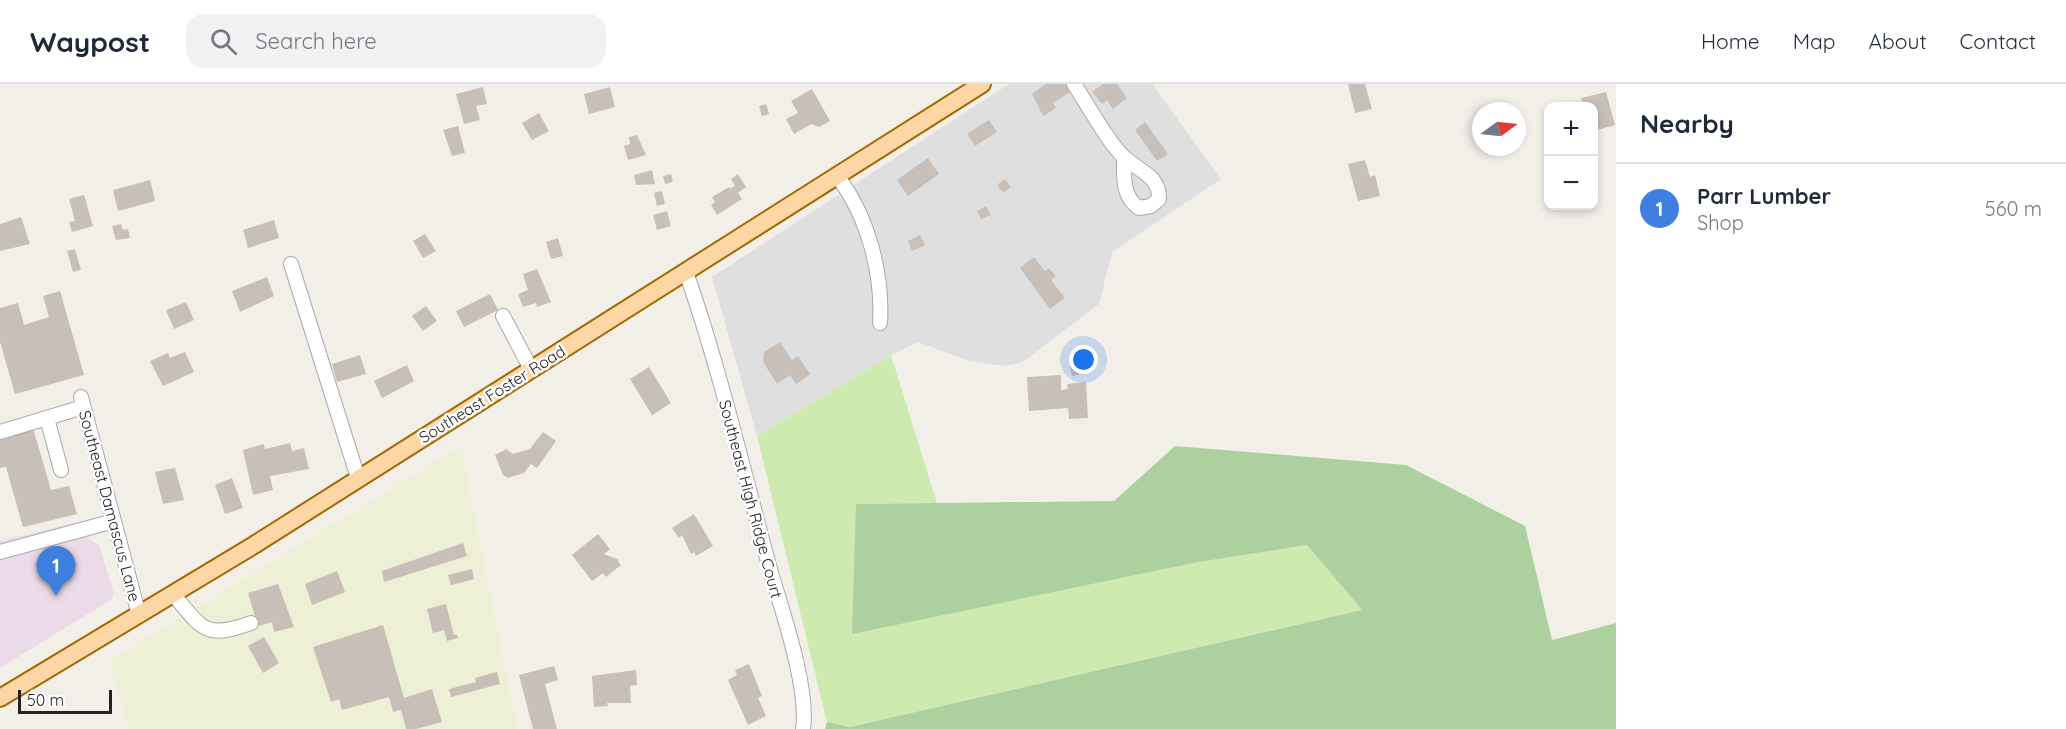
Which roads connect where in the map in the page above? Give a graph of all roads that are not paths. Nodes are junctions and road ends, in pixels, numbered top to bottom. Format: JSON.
{"nodes":[{"id":1,"x":982,"y":84,"type":"edge"},
{"id":2,"x":1074,"y":84,"type":"edge"},
{"id":3,"x":1124,"y":158,"type":"dead end"},
{"id":4,"x":837,"y":176,"type":"junction"},
{"id":5,"x":291,"y":264,"type":"dead end"},
{"id":6,"x":686,"y":272,"type":"junction"},
{"id":7,"x":503,"y":316,"type":"dead end"},
{"id":8,"x":880,"y":323,"type":"dead end"},
{"id":9,"x":531,"y":369,"type":"junction"},
{"id":10,"x":47,"y":418,"type":"junction"},
{"id":11,"x":0,"y":432,"type":"edge"},
{"id":12,"x":61,"y":470,"type":"dead end"},
{"id":13,"x":358,"y":478,"type":"junction"},
{"id":14,"x":114,"y":520,"type":"junction"},
{"id":15,"x":0,"y":552,"type":"edge"},
{"id":16,"x":173,"y":594,"type":"junction"},
{"id":17,"x":139,"y":615,"type":"junction"},
{"id":18,"x":251,"y":623,"type":"dead end"},
{"id":19,"x":0,"y":699,"type":"edge"},
{"id":20,"x":803,"y":729,"type":"edge"}],
"edges":[{"from":1,"to":4,"type":"main road","name":"Southeast Foster Road"},
{"from":2,"to":3,"type":"street"},
{"from":4,"to":6,"type":"main road","name":"Southeast Foster Road"},
{"from":4,"to":8,"type":"street"},
{"from":5,"to":13,"type":"street"},
{"from":6,"to":9,"type":"main road","name":"Southeast Foster Road"},
{"from":6,"to":20,"type":"street","name":"Southeast High Ridge Court"},
{"from":7,"to":9,"type":"street"},
{"from":9,"to":13,"type":"main road","name":"Southeast Foster Road"},
{"from":10,"to":11,"type":"street"},
{"from":10,"to":12,"type":"street"},
{"from":10,"to":14,"type":"street","name":"Southeast Damascus Lane"},
{"from":13,"to":16,"type":"main road","name":"Southeast Foster Road"},
{"from":14,"to":15,"type":"street"},
{"from":14,"to":17,"type":"street","name":"Southeast Damascus Lane"},
{"from":16,"to":17,"type":"main road","name":"Southeast Foster Road"},
{"from":16,"to":18,"type":"street"},
{"from":17,"to":19,"type":"main road","name":"Southeast Foster Road"}]}
